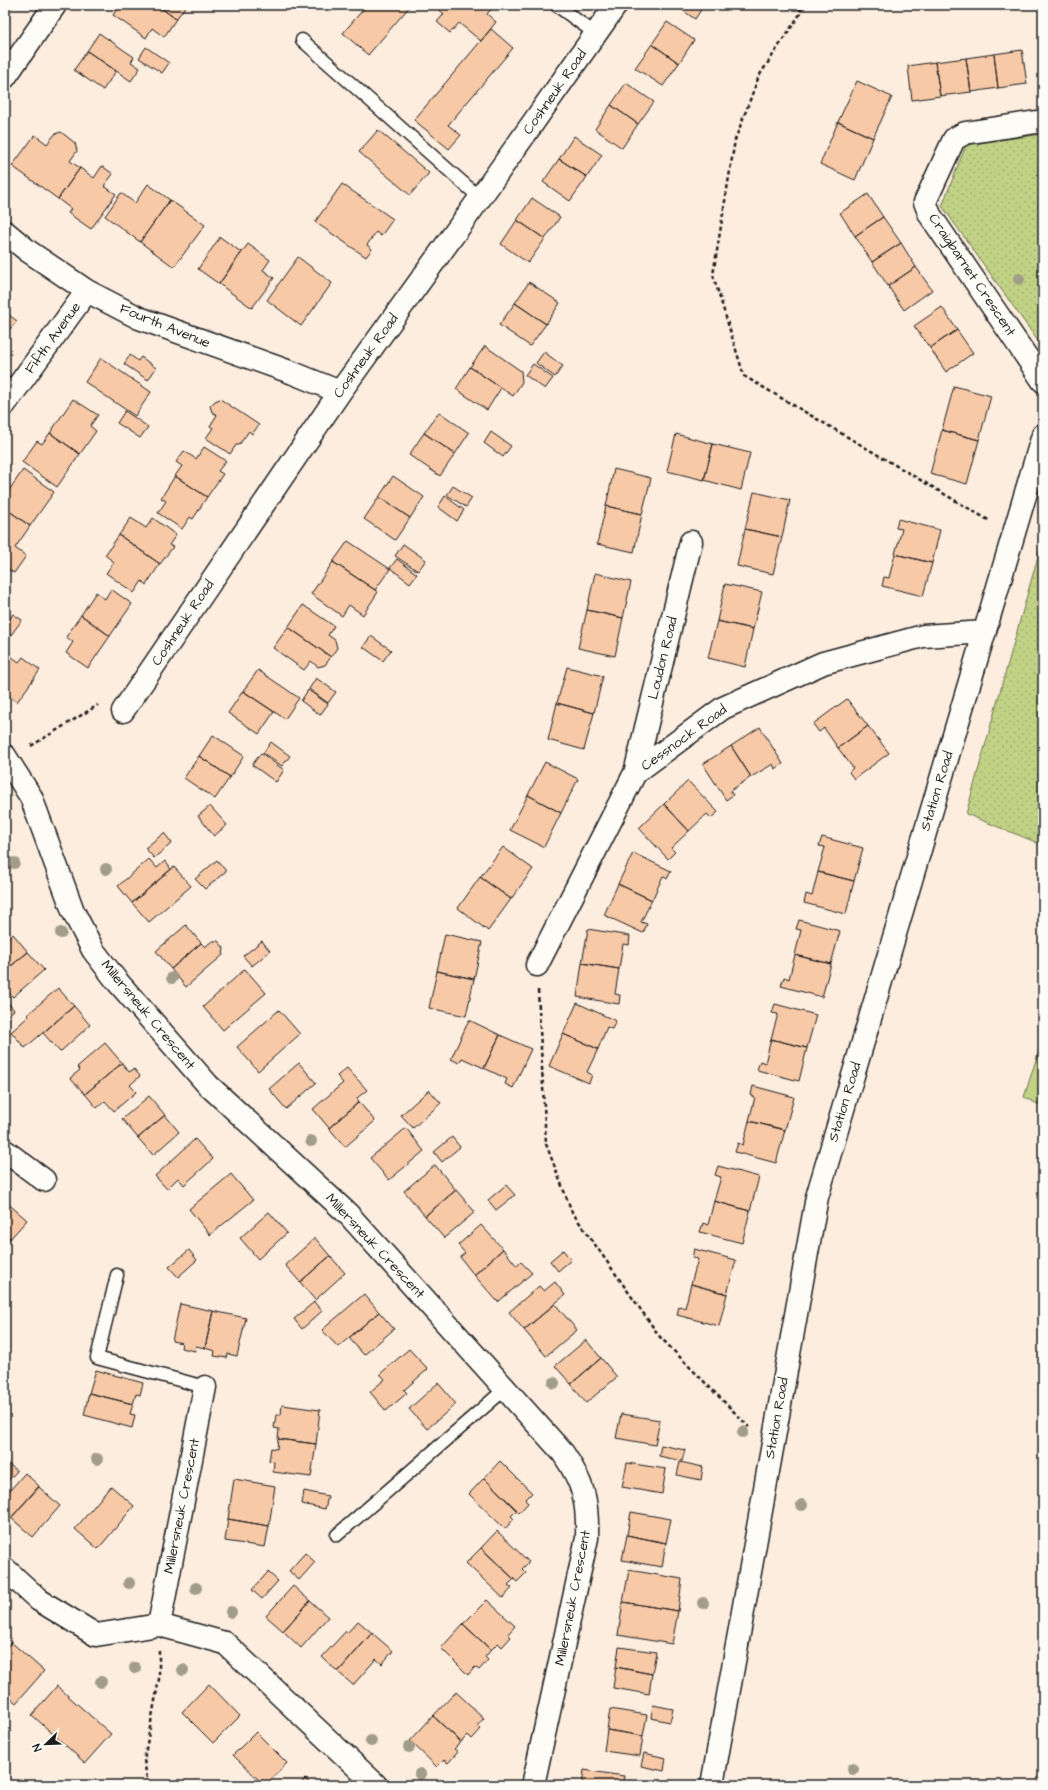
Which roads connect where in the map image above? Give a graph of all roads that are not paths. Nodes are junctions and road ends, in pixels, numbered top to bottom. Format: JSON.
{"nodes":[{"id":1,"x":55,"y":5,"type":"edge"},
{"id":2,"x":556,"y":5,"type":"edge"},
{"id":3,"x":616,"y":5,"type":"edge"},
{"id":4,"x":596,"y":34,"type":"junction"},
{"id":5,"x":302,"y":40,"type":"dead end"},
{"id":6,"x":5,"y":77,"type":"edge"},
{"id":7,"x":1043,"y":121,"type":"edge"},
{"id":8,"x":480,"y":198,"type":"junction"},
{"id":9,"x":5,"y":232,"type":"edge"},
{"id":10,"x":87,"y":291,"type":"junction"},
{"id":11,"x":1043,"y":381,"type":"edge"},
{"id":12,"x":340,"y":392,"type":"junction"},
{"id":13,"x":5,"y":404,"type":"edge"},
{"id":14,"x":1043,"y":434,"type":"edge"},
{"id":15,"x":691,"y":542,"type":"dead end"},
{"id":16,"x":985,"y":632,"type":"junction"},
{"id":17,"x":123,"y":711,"type":"road end"},
{"id":18,"x":7,"y":758,"type":"edge"},
{"id":19,"x":635,"y":773,"type":"junction"},
{"id":20,"x":537,"y":965,"type":"road end"},
{"id":21,"x":5,"y":1151,"type":"edge"},
{"id":22,"x":44,"y":1180,"type":"dead end"},
{"id":23,"x":117,"y":1275,"type":"dead end"},
{"id":24,"x":205,"y":1386,"type":"joint"},
{"id":25,"x":505,"y":1389,"type":"junction"},
{"id":26,"x":337,"y":1535,"type":"dead end"},
{"id":27,"x":5,"y":1569,"type":"edge"},
{"id":28,"x":160,"y":1625,"type":"junction"},
{"id":29,"x":376,"y":1785,"type":"edge"},
{"id":30,"x":533,"y":1785,"type":"edge"},
{"id":31,"x":712,"y":1785,"type":"edge"}],
"edges":[{"from":1,"to":6,"type":"street"},
{"from":2,"to":4,"type":"lane"},
{"from":3,"to":4,"type":"street","name":"Coshneuk Road"},
{"from":4,"to":8,"type":"street","name":"Coshneuk Road"},
{"from":5,"to":8,"type":"lane"},
{"from":7,"to":11,"type":"street","name":"Craigbarnet Crescent"},
{"from":8,"to":12,"type":"street","name":"Coshneuk Road"},
{"from":9,"to":10,"type":"street","name":"Fourth Avenue"},
{"from":10,"to":12,"type":"street","name":"Fourth Avenue"},
{"from":10,"to":13,"type":"street","name":"Fifth Avenue"},
{"from":12,"to":17,"type":"street","name":"Coshneuk Road"},
{"from":14,"to":16,"type":"street","name":"Station Road"},
{"from":15,"to":19,"type":"street","name":"Loudon Road"},
{"from":16,"to":19,"type":"street","name":"Cessnock Road"},
{"from":16,"to":31,"type":"street","name":"Station Road"},
{"from":18,"to":25,"type":"street","name":"Millersneuk Crescent"},
{"from":19,"to":20,"type":"street","name":"Cessnock Road"},
{"from":21,"to":22,"type":"street"},
{"from":23,"to":24,"type":"lane"},
{"from":24,"to":28,"type":"street","name":"Millersneuk Crescent"},
{"from":25,"to":26,"type":"lane"},
{"from":25,"to":30,"type":"street","name":"Millersneuk Crescent"},
{"from":27,"to":28,"type":"street"},
{"from":28,"to":29,"type":"street"}]}
